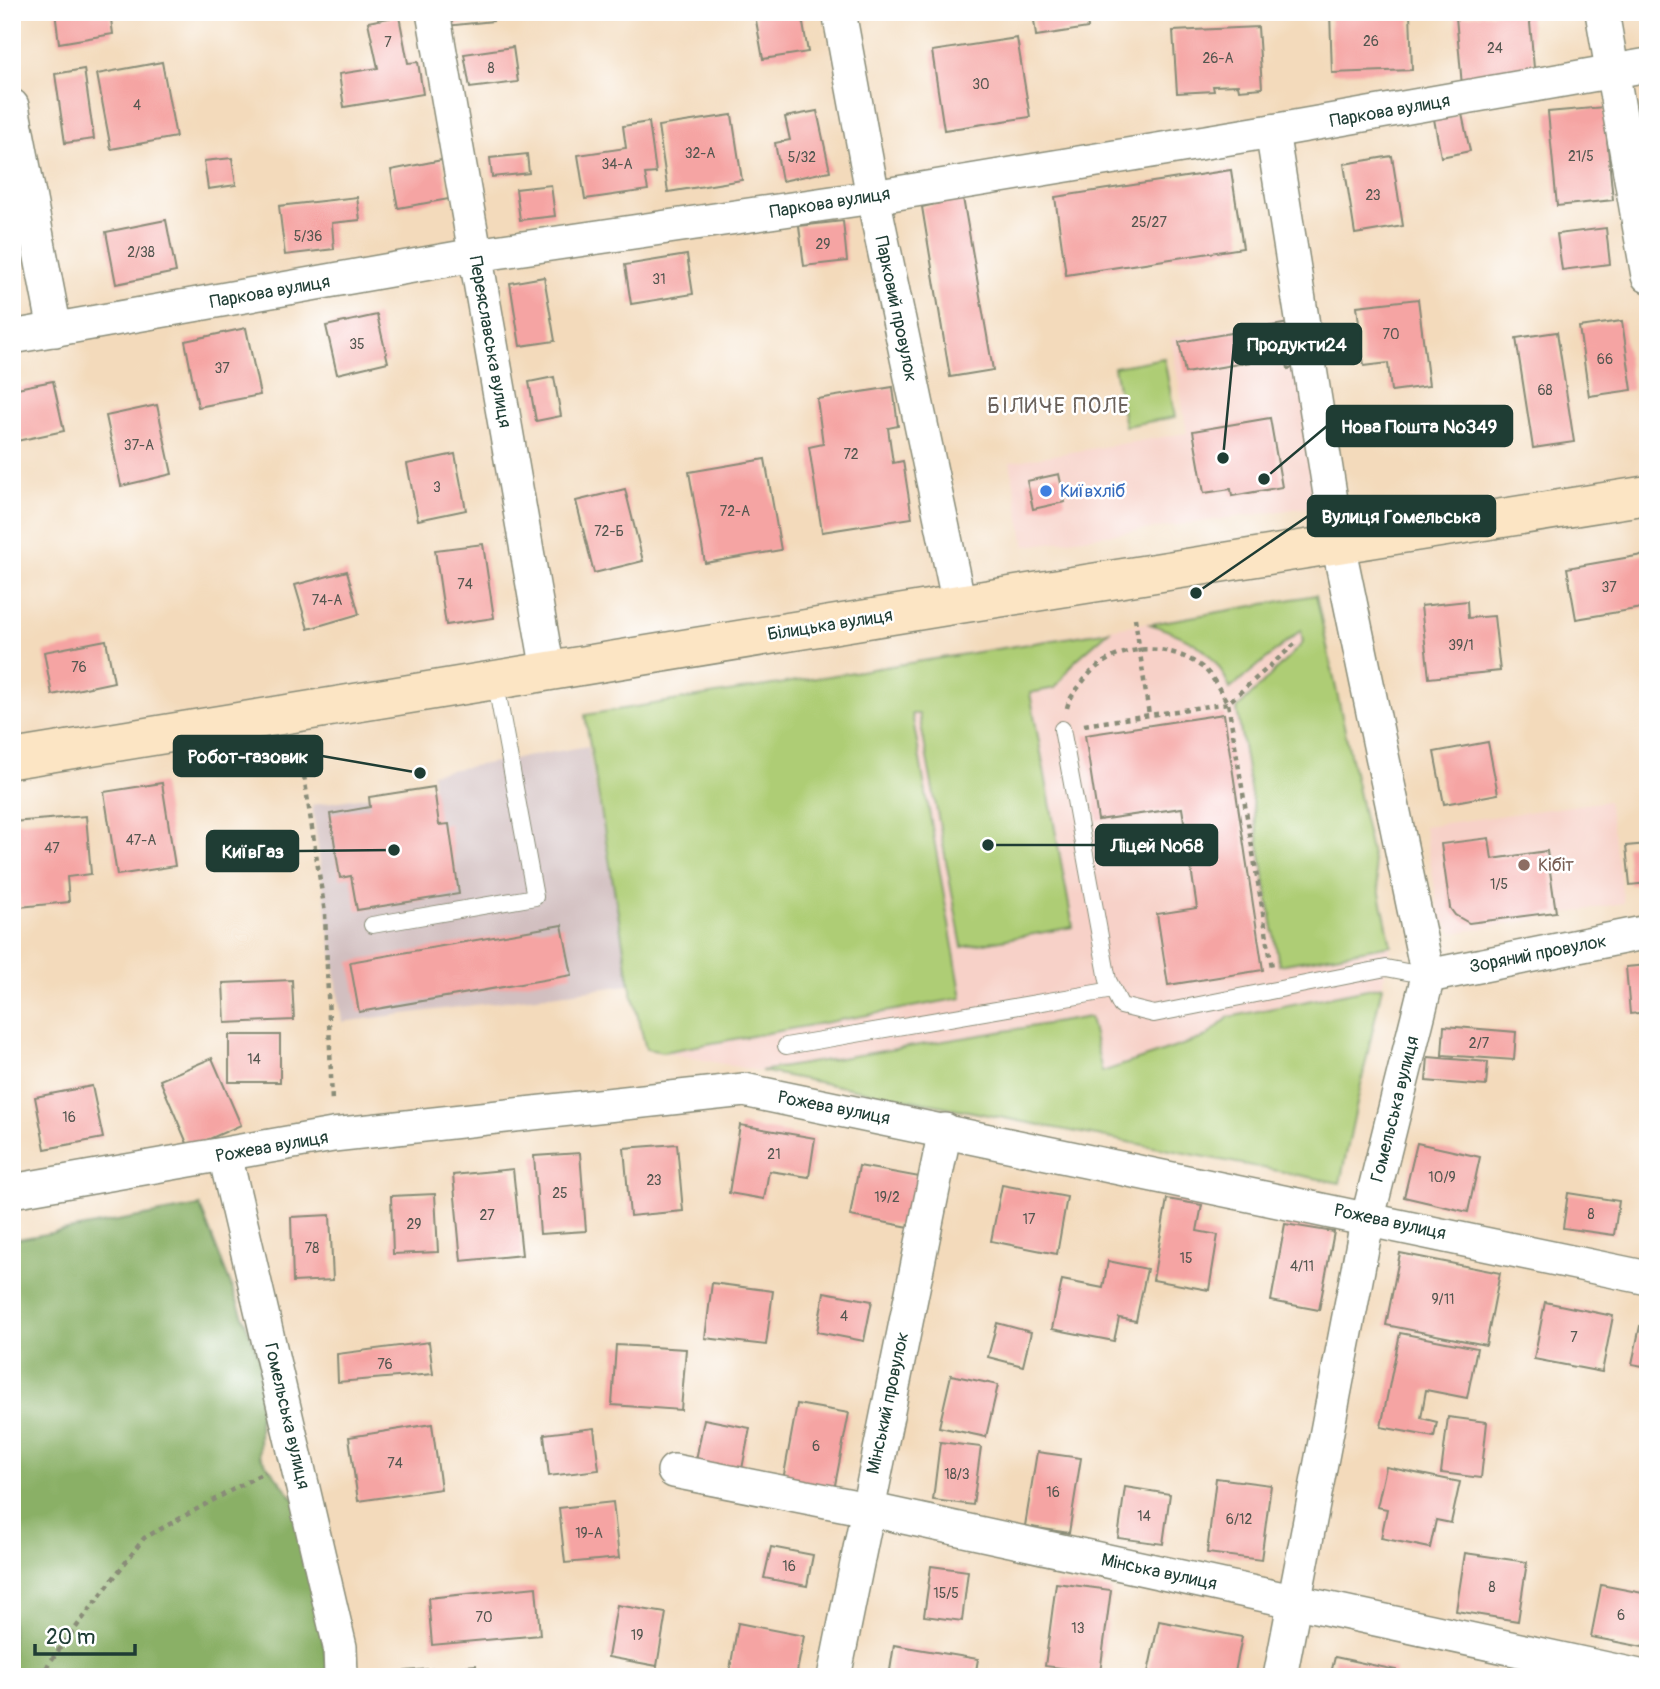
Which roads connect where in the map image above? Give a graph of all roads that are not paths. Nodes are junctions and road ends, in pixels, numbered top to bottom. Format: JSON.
{"nodes":[{"id":1,"x":433,"y":12,"type":"edge"},
{"id":2,"x":839,"y":12,"type":"edge"},
{"id":3,"x":1602,"y":12,"type":"edge"},
{"id":4,"x":1648,"y":65,"type":"edge"},
{"id":5,"x":1614,"y":71,"type":"junction"},
{"id":6,"x":12,"y":106,"type":"edge"},
{"id":7,"x":1272,"y":131,"type":"junction"},
{"id":8,"x":873,"y":197,"type":"junction"},
{"id":9,"x":475,"y":255,"type":"junction"},
{"id":10,"x":1648,"y":276,"type":"edge"},
{"id":11,"x":55,"y":330,"type":"junction"},
{"id":12,"x":12,"y":337,"type":"edge"},
{"id":13,"x":1648,"y":495,"type":"edge"},
{"id":14,"x":1338,"y":544,"type":"junction"},
{"id":15,"x":959,"y":604,"type":"junction"},
{"id":16,"x":548,"y":671,"type":"junction"},
{"id":17,"x":495,"y":679,"type":"junction"},
{"id":18,"x":1062,"y":729,"type":"road end"},
{"id":19,"x":12,"y":759,"type":"edge"},
{"id":20,"x":372,"y":925,"type":"dead end"},
{"id":21,"x":1648,"y":932,"type":"edge"},
{"id":22,"x":1428,"y":976,"type":"junction"},
{"id":23,"x":1113,"y":990,"type":"junction"},
{"id":24,"x":786,"y":1046,"type":"dead end"},
{"id":25,"x":945,"y":1130,"type":"junction"},
{"id":26,"x":225,"y":1156,"type":"junction"},
{"id":27,"x":12,"y":1191,"type":"edge"},
{"id":28,"x":1368,"y":1217,"type":"junction"},
{"id":29,"x":1648,"y":1278,"type":"edge"},
{"id":30,"x":674,"y":1471,"type":"dead end"},
{"id":31,"x":867,"y":1509,"type":"junction"},
{"id":32,"x":1296,"y":1601,"type":"junction"},
{"id":33,"x":341,"y":1677,"type":"edge"},
{"id":34,"x":834,"y":1677,"type":"edge"},
{"id":35,"x":1280,"y":1677,"type":"edge"},
{"id":36,"x":1644,"y":1677,"type":"edge"}],
"edges":[{"from":1,"to":9,"type":"street","name":"Переяславська вулиця"},
{"from":2,"to":8,"type":"street","name":"Парковий провулок"},
{"from":3,"to":5,"type":"street"},
{"from":4,"to":5,"type":"street","name":"Паркова вулиця"},
{"from":5,"to":7,"type":"street","name":"Паркова вулиця"},
{"from":5,"to":10,"type":"street"},
{"from":6,"to":11,"type":"street"},
{"from":7,"to":8,"type":"street","name":"Паркова вулиця"},
{"from":7,"to":14,"type":"street","name":"Гомельська вулиця"},
{"from":8,"to":9,"type":"street","name":"Паркова вулиця"},
{"from":8,"to":15,"type":"street","name":"Парковий провулок"},
{"from":9,"to":11,"type":"street","name":"Паркова вулиця"},
{"from":9,"to":16,"type":"street","name":"Переяславська вулиця"},
{"from":11,"to":12,"type":"street","name":"Паркова вулиця"},
{"from":13,"to":14,"type":"main road","name":"Білицька вулиця"},
{"from":14,"to":15,"type":"main road","name":"Білицька вулиця"},
{"from":14,"to":22,"type":"street","name":"Гомельська вулиця"},
{"from":15,"to":16,"type":"main road","name":"Білицька вулиця"},
{"from":16,"to":17,"type":"main road","name":"Білицька вулиця"},
{"from":17,"to":19,"type":"main road","name":"Білицька вулиця"},
{"from":17,"to":20,"type":"lane"},
{"from":18,"to":23,"type":"lane"},
{"from":21,"to":22,"type":"street","name":"Зоряний провулок"},
{"from":22,"to":23,"type":"lane"},
{"from":22,"to":28,"type":"street","name":"Гомельська вулиця"},
{"from":23,"to":24,"type":"lane"},
{"from":25,"to":26,"type":"street","name":"Рожева вулиця"},
{"from":25,"to":28,"type":"street","name":"Рожева вулиця"},
{"from":25,"to":31,"type":"street","name":"Мінський провулок"},
{"from":26,"to":27,"type":"street","name":"Рожева вулиця"},
{"from":26,"to":33,"type":"street","name":"Гомельська вулиця"},
{"from":28,"to":29,"type":"street","name":"Рожева вулиця"},
{"from":28,"to":32,"type":"street","name":"Гомельська вулиця"},
{"from":30,"to":31,"type":"street","name":"Мінська вулиця"},
{"from":31,"to":32,"type":"street","name":"Мінська вулиця"},
{"from":31,"to":34,"type":"street","name":"Мінський провулок"},
{"from":32,"to":35,"type":"street","name":"Гомельська вулиця"},
{"from":32,"to":36,"type":"street","name":"Мінська вулиця"}]}
